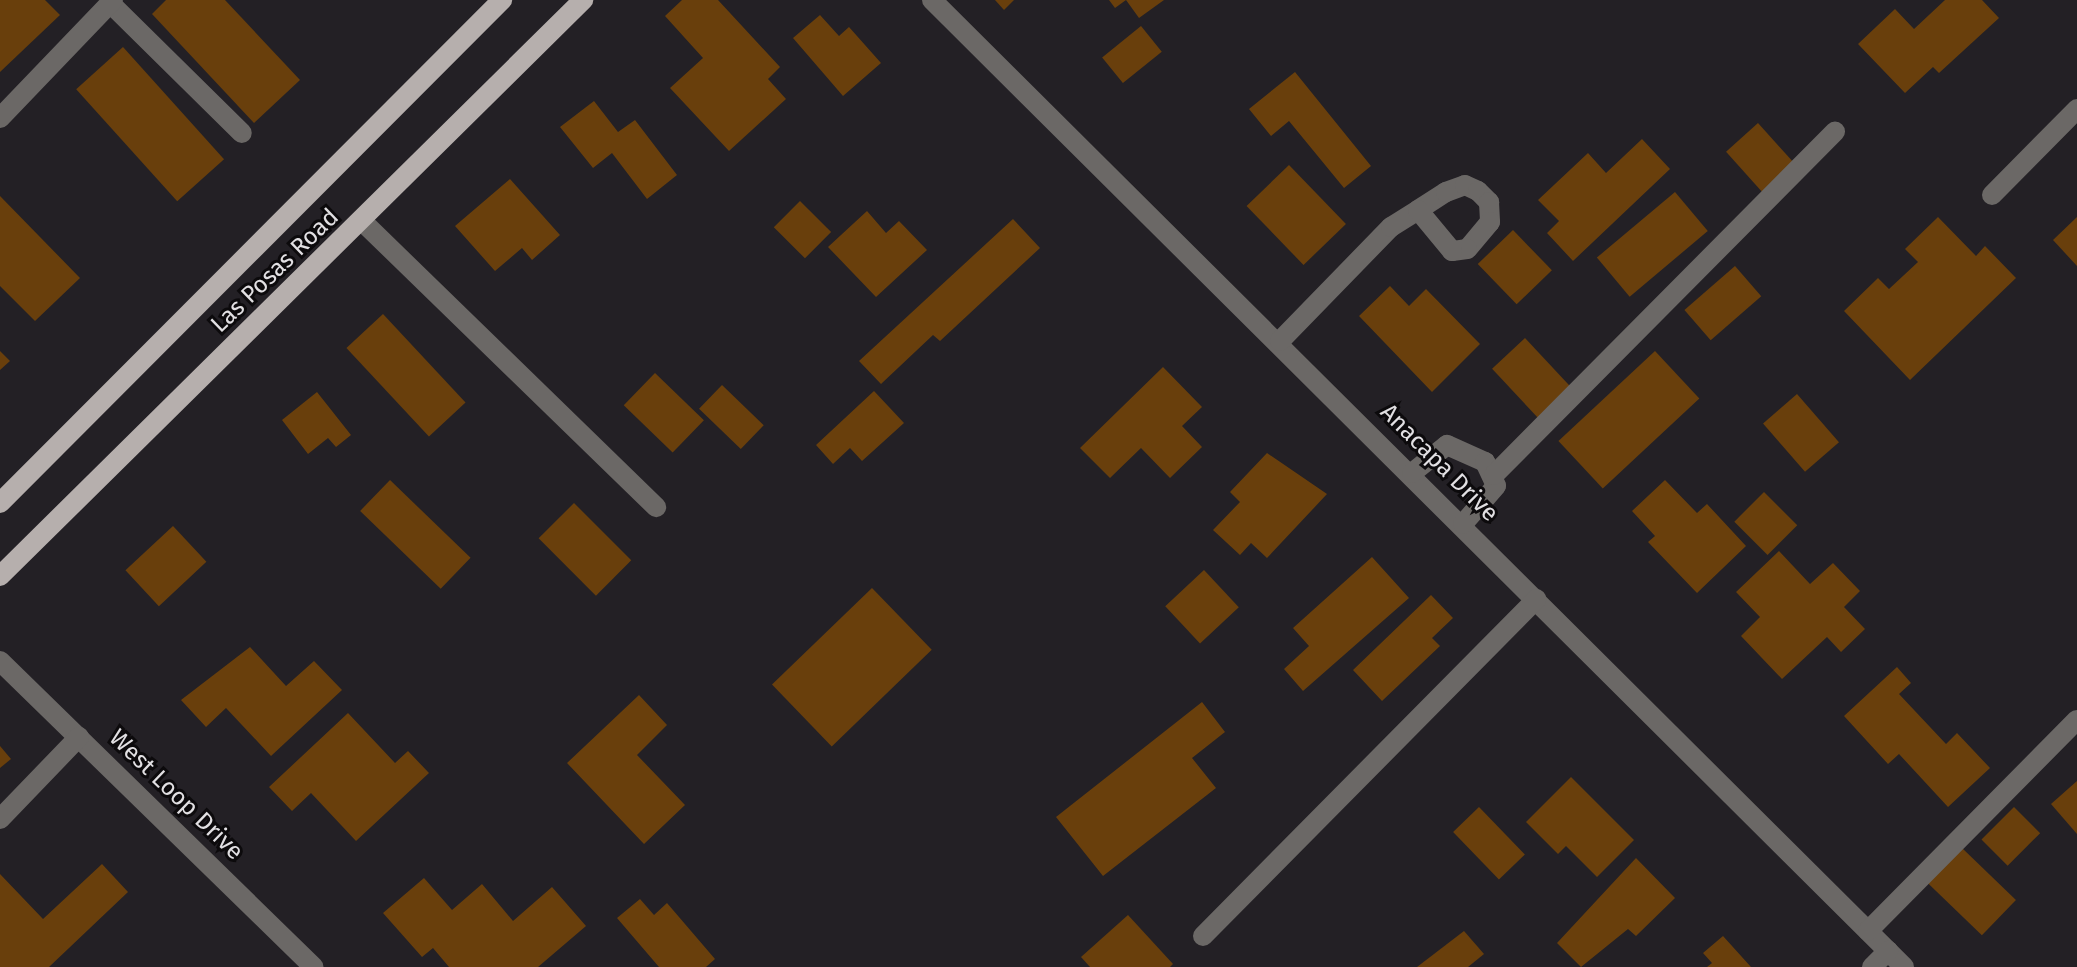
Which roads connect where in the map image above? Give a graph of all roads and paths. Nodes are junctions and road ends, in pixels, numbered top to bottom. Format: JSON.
{"nodes":[{"id":1,"x":502,"y":0,"type":"edge"},
{"id":2,"x":583,"y":0,"type":"edge"},
{"id":3,"x":932,"y":0,"type":"edge"},
{"id":4,"x":111,"y":1,"type":"edge"},
{"id":5,"x":2077,"y":109,"type":"edge"},
{"id":6,"x":0,"y":118,"type":"edge"},
{"id":7,"x":1835,"y":132,"type":"dead end"},
{"id":8,"x":242,"y":133,"type":"dead end"},
{"id":9,"x":1992,"y":195,"type":"dead end"},
{"id":10,"x":1418,"y":210,"type":"dead end"},
{"id":11,"x":363,"y":222,"type":"junction"},
{"id":12,"x":1280,"y":341,"type":"junction"},
{"id":13,"x":1412,"y":473,"type":"junction"},
{"id":14,"x":1494,"y":475,"type":"junction"},
{"id":15,"x":0,"y":503,"type":"edge"},
{"id":16,"x":656,"y":507,"type":"dead end"},
{"id":17,"x":1463,"y":524,"type":"junction"},
{"id":18,"x":0,"y":576,"type":"edge"},
{"id":19,"x":1537,"y":599,"type":"junction"},
{"id":20,"x":0,"y":661,"type":"edge"},
{"id":21,"x":2077,"y":720,"type":"edge"},
{"id":22,"x":79,"y":737,"type":"junction"},
{"id":23,"x":0,"y":819,"type":"edge"},
{"id":24,"x":1868,"y":931,"type":"junction"},
{"id":25,"x":1203,"y":936,"type":"dead end"},
{"id":26,"x":1888,"y":951,"type":"junction"},
{"id":27,"x":314,"y":967,"type":"edge"},
{"id":28,"x":1872,"y":967,"type":"edge"},
{"id":29,"x":1904,"y":967,"type":"edge"}],
"edges":[{"from":1,"to":15,"type":"main road","name":"Las Posas Road"},
{"from":2,"to":11,"type":"main road","name":"Las Posas Road"},
{"from":3,"to":12,"type":"street","name":"Anacapa Drive"},
{"from":4,"to":6,"type":"street"},
{"from":4,"to":8,"type":"street"},
{"from":5,"to":9,"type":"street"},
{"from":7,"to":14,"type":"street"},
{"from":10,"to":12,"type":"street"},
{"from":11,"to":16,"type":"street"},
{"from":11,"to":18,"type":"main road","name":"Las Posas Road"},
{"from":12,"to":13,"type":"street","name":"Anacapa Drive"},
{"from":13,"to":14,"type":"street"},
{"from":13,"to":17,"type":"street","name":"Anacapa Drive"},
{"from":14,"to":17,"type":"street"},
{"from":17,"to":19,"type":"street","name":"Anacapa Drive"},
{"from":19,"to":24,"type":"street","name":"Anacapa Drive"},
{"from":19,"to":25,"type":"street"},
{"from":20,"to":22,"type":"street","name":"West Loop Drive"},
{"from":21,"to":24,"type":"street"},
{"from":22,"to":23,"type":"street"},
{"from":22,"to":27,"type":"street","name":"West Loop Drive"},
{"from":24,"to":26,"type":"street","name":"Anacapa Drive"},
{"from":26,"to":28,"type":"street"},
{"from":26,"to":29,"type":"street","name":"Anacapa Drive"}]}
